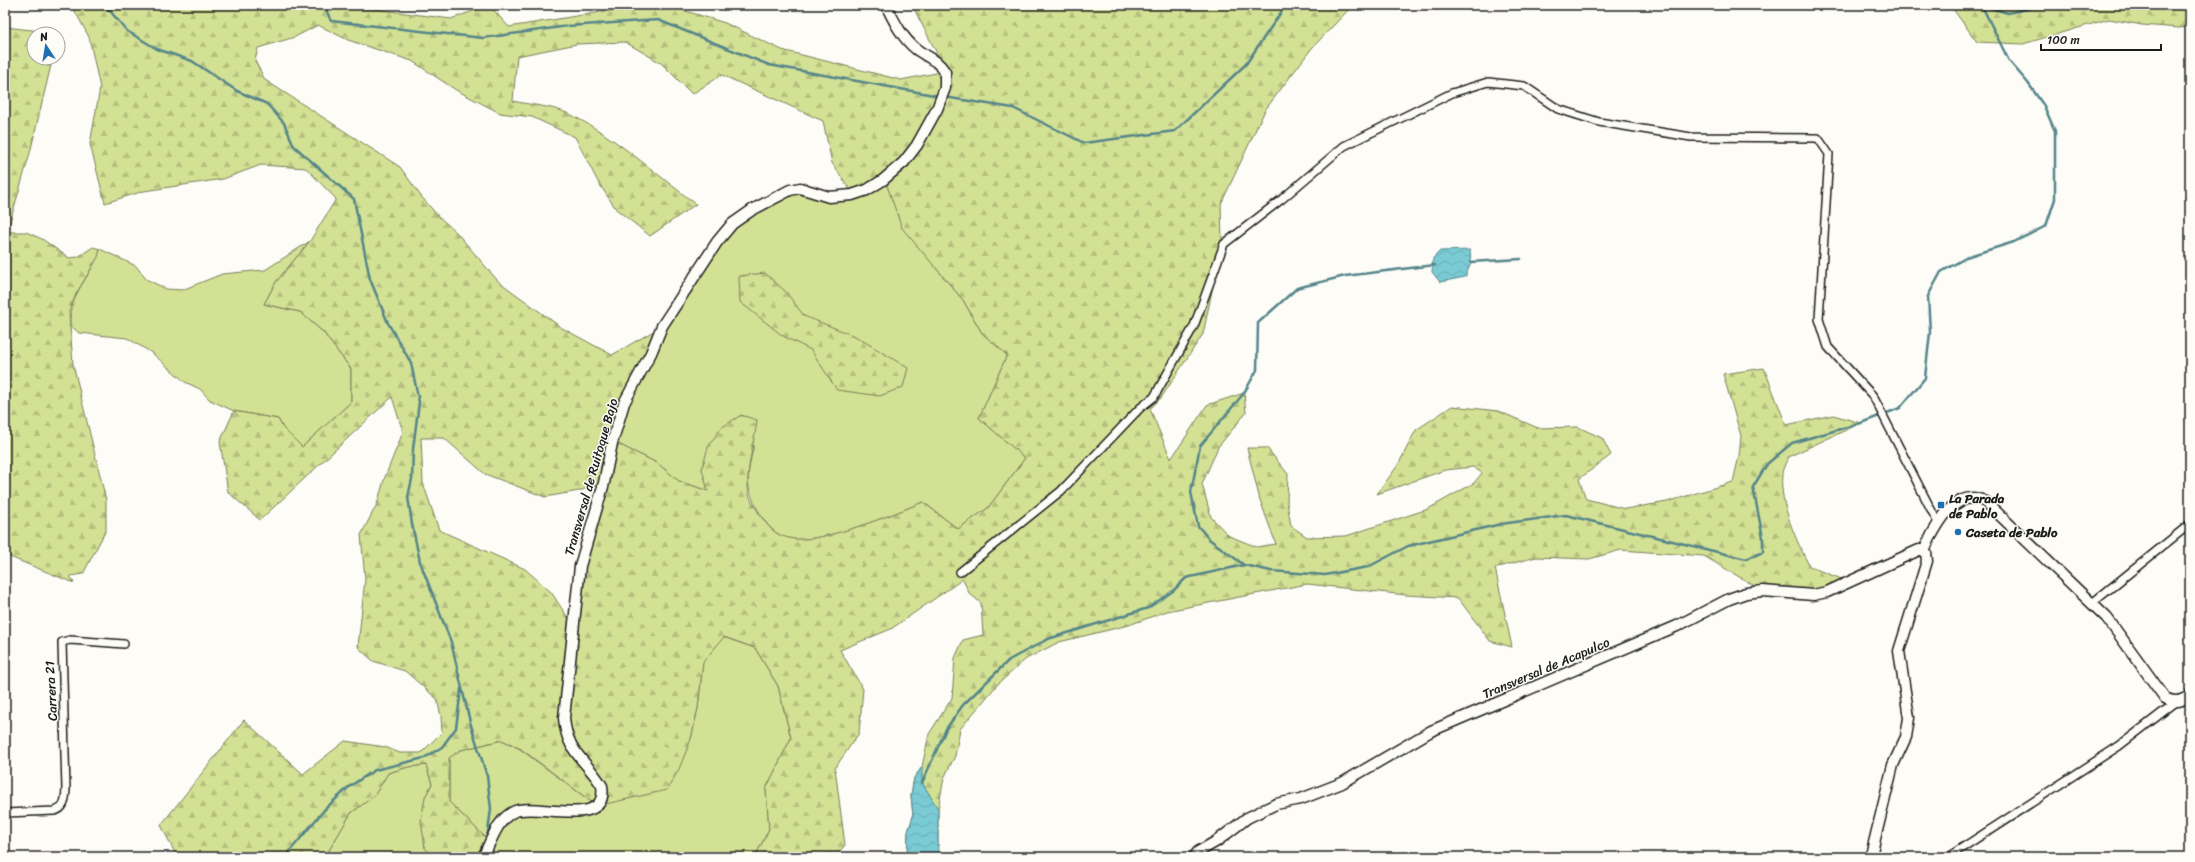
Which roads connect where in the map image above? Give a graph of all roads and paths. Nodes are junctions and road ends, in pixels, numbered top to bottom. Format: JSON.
{"nodes":[{"id":1,"x":886,"y":5,"type":"edge"},
{"id":2,"x":1938,"y":523,"type":"junction"},
{"id":3,"x":2190,"y":524,"type":"edge"},
{"id":4,"x":1924,"y":550,"type":"junction"},
{"id":5,"x":960,"y":572,"type":"dead end"},
{"id":6,"x":2091,"y":604,"type":"junction"},
{"id":7,"x":124,"y":644,"type":"dead end"},
{"id":8,"x":2190,"y":695,"type":"edge"},
{"id":9,"x":2176,"y":702,"type":"junction"},
{"id":10,"x":5,"y":813,"type":"edge"},
{"id":11,"x":483,"y":857,"type":"edge"},
{"id":12,"x":1194,"y":857,"type":"edge"},
{"id":13,"x":1872,"y":857,"type":"edge"},
{"id":14,"x":1948,"y":857,"type":"edge"}],
"edges":[{"from":1,"to":11,"type":"street","name":"Transversal de Ruitoque Bajo"},
{"from":2,"to":4,"type":"street"},
{"from":2,"to":5,"type":"street"},
{"from":2,"to":6,"type":"street"},
{"from":3,"to":6,"type":"street"},
{"from":4,"to":12,"type":"street","name":"Transversal de Acapulco"},
{"from":4,"to":13,"type":"street"},
{"from":6,"to":9,"type":"street"},
{"from":7,"to":10,"type":"street","name":"Carrera 21"},
{"from":8,"to":9,"type":"street"},
{"from":9,"to":14,"type":"street"}]}
